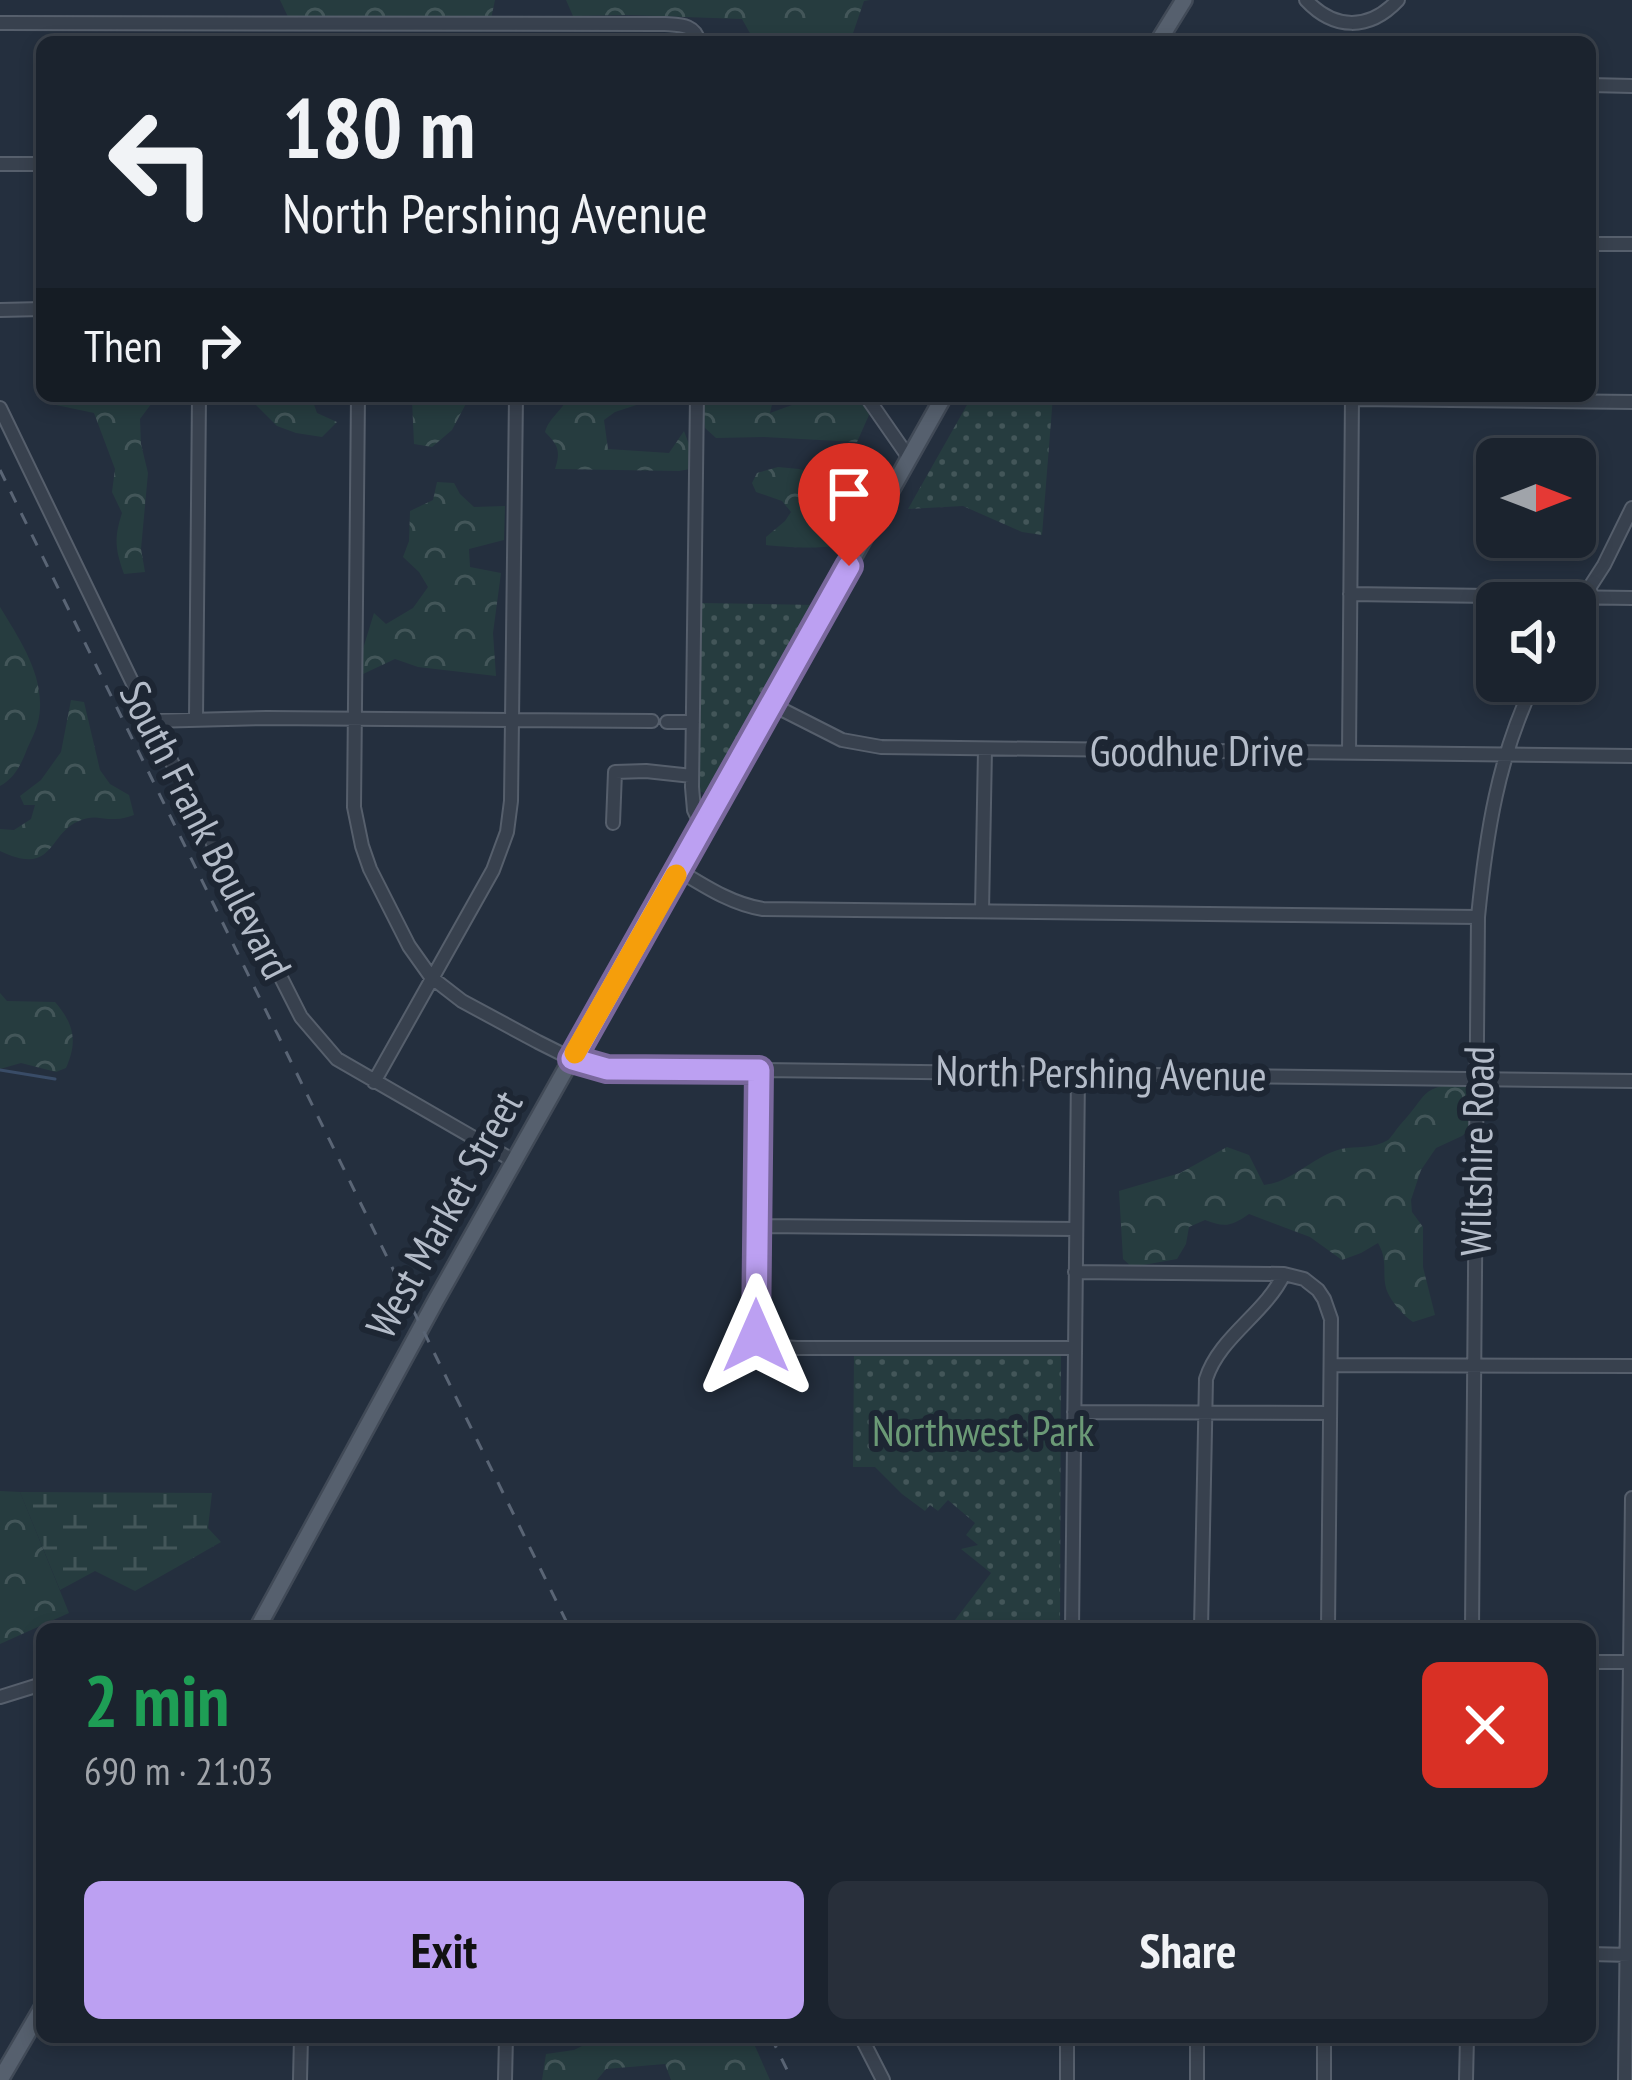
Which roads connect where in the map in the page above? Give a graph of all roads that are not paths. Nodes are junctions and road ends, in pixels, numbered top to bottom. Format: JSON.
{"nodes":[{"id":1,"x":1184,"y":0,"type":"edge"},
{"id":2,"x":1306,"y":0,"type":"edge"},
{"id":3,"x":1398,"y":0,"type":"edge"},
{"id":4,"x":86,"y":22,"type":"junction"},
{"id":5,"x":0,"y":23,"type":"edge"},
{"id":6,"x":362,"y":23,"type":"junction"},
{"id":7,"x":521,"y":24,"type":"junction"},
{"id":8,"x":86,"y":36,"type":"edge"},
{"id":9,"x":362,"y":36,"type":"edge"},
{"id":10,"x":521,"y":36,"type":"edge"},
{"id":11,"x":696,"y":36,"type":"edge"},
{"id":12,"x":1162,"y":36,"type":"edge"},
{"id":13,"x":1596,"y":85,"type":"edge"},
{"id":14,"x":1632,"y":86,"type":"edge"},
{"id":15,"x":0,"y":164,"type":"edge"},
{"id":16,"x":36,"y":164,"type":"edge"},
{"id":17,"x":1596,"y":244,"type":"edge"},
{"id":18,"x":1632,"y":244,"type":"edge"},
{"id":19,"x":36,"y":309,"type":"edge"},
{"id":20,"x":0,"y":310,"type":"edge"},
{"id":21,"x":1596,"y":401,"type":"edge"},
{"id":22,"x":200,"y":402,"type":"edge"},
{"id":23,"x":358,"y":402,"type":"edge"},
{"id":24,"x":516,"y":402,"type":"edge"},
{"id":25,"x":697,"y":402,"type":"edge"},
{"id":26,"x":870,"y":402,"type":"edge"},
{"id":27,"x":941,"y":402,"type":"edge"},
{"id":28,"x":1352,"y":402,"type":"edge"},
{"id":29,"x":1632,"y":402,"type":"edge"},
{"id":30,"x":0,"y":408,"type":"edge"},
{"id":31,"x":908,"y":458,"type":"junction"},
{"id":32,"x":1632,"y":508,"type":"edge"},
{"id":33,"x":1593,"y":582,"type":"edge"},
{"id":34,"x":1350,"y":594,"type":"junction"},
{"id":35,"x":1476,"y":596,"type":"edge"},
{"id":36,"x":1596,"y":597,"type":"edge"},
{"id":37,"x":1632,"y":598,"type":"edge"},
{"id":38,"x":1527,"y":702,"type":"edge"},
{"id":39,"x":771,"y":704,"type":"junction"},
{"id":40,"x":196,"y":719,"type":"junction"},
{"id":41,"x":353,"y":719,"type":"junction"},
{"id":42,"x":512,"y":719,"type":"junction"},
{"id":43,"x":151,"y":721,"type":"junction"},
{"id":44,"x":652,"y":721,"type":"dead end"},
{"id":45,"x":667,"y":722,"type":"dead end"},
{"id":46,"x":692,"y":722,"type":"junction"},
{"id":47,"x":985,"y":749,"type":"junction"},
{"id":48,"x":1348,"y":753,"type":"junction"},
{"id":49,"x":1506,"y":754,"type":"junction"},
{"id":50,"x":1632,"y":756,"type":"edge"},
{"id":51,"x":692,"y":776,"type":"junction"},
{"id":52,"x":613,"y":823,"type":"dead end"},
{"id":53,"x":702,"y":827,"type":"junction"},
{"id":54,"x":678,"y":870,"type":"junction"},
{"id":55,"x":982,"y":911,"type":"junction"},
{"id":56,"x":1478,"y":917,"type":"junction"},
{"id":57,"x":431,"y":977,"type":"junction"},
{"id":58,"x":572,"y":1059,"type":"junction"},
{"id":59,"x":759,"y":1070,"type":"junction"},
{"id":60,"x":1078,"y":1074,"type":"junction"},
{"id":61,"x":1478,"y":1079,"type":"junction"},
{"id":62,"x":1632,"y":1081,"type":"edge"},
{"id":63,"x":374,"y":1082,"type":"junction"},
{"id":64,"x":514,"y":1161,"type":"junction"},
{"id":65,"x":756,"y":1226,"type":"junction"},
{"id":66,"x":1076,"y":1229,"type":"junction"},
{"id":67,"x":1075,"y":1272,"type":"junction"},
{"id":68,"x":1284,"y":1274,"type":"junction"},
{"id":69,"x":1075,"y":1348,"type":"junction"},
{"id":70,"x":1331,"y":1365,"type":"junction"},
{"id":71,"x":1474,"y":1366,"type":"junction"},
{"id":72,"x":1632,"y":1366,"type":"edge"},
{"id":73,"x":1074,"y":1412,"type":"junction"},
{"id":74,"x":1204,"y":1413,"type":"junction"},
{"id":75,"x":1330,"y":1413,"type":"junction"},
{"id":76,"x":1632,"y":1498,"type":"edge"},
{"id":77,"x":260,"y":1623,"type":"edge"},
{"id":78,"x":1072,"y":1623,"type":"edge"},
{"id":79,"x":1201,"y":1623,"type":"edge"},
{"id":80,"x":1328,"y":1623,"type":"edge"},
{"id":81,"x":1472,"y":1623,"type":"edge"},
{"id":82,"x":1596,"y":1662,"type":"edge"},
{"id":83,"x":1631,"y":1663,"type":"edge"},
{"id":84,"x":36,"y":1686,"type":"edge"},
{"id":85,"x":0,"y":1696,"type":"edge"},
{"id":86,"x":1596,"y":1954,"type":"edge"},
{"id":87,"x":1629,"y":1955,"type":"edge"},
{"id":88,"x":36,"y":2018,"type":"edge"},
{"id":89,"x":301,"y":2043,"type":"edge"},
{"id":90,"x":506,"y":2043,"type":"edge"},
{"id":91,"x":864,"y":2043,"type":"edge"},
{"id":92,"x":1067,"y":2043,"type":"edge"},
{"id":93,"x":1197,"y":2043,"type":"edge"},
{"id":94,"x":1324,"y":2043,"type":"edge"},
{"id":95,"x":1467,"y":2043,"type":"edge"},
{"id":96,"x":1,"y":2077,"type":"edge"},
{"id":97,"x":300,"y":2080,"type":"edge"},
{"id":98,"x":505,"y":2080,"type":"edge"},
{"id":99,"x":883,"y":2080,"type":"edge"},
{"id":100,"x":1066,"y":2080,"type":"edge"},
{"id":101,"x":1197,"y":2080,"type":"edge"},
{"id":102,"x":1324,"y":2080,"type":"edge"},
{"id":103,"x":1466,"y":2080,"type":"edge"},
{"id":104,"x":1625,"y":2080,"type":"edge"}],
"edges":[{"from":1,"to":12,"type":"main road"},
{"from":2,"to":3,"type":"street"},
{"from":4,"to":5,"type":"street"},
{"from":4,"to":6,"type":"street"},
{"from":4,"to":8,"type":"street"},
{"from":6,"to":7,"type":"street"},
{"from":6,"to":9,"type":"street"},
{"from":7,"to":10,"type":"street"},
{"from":7,"to":11,"type":"street"},
{"from":13,"to":14,"type":"street"},
{"from":15,"to":16,"type":"street"},
{"from":17,"to":18,"type":"street"},
{"from":19,"to":20,"type":"street"},
{"from":21,"to":29,"type":"street"},
{"from":22,"to":40,"type":"street"},
{"from":23,"to":41,"type":"street"},
{"from":24,"to":42,"type":"street"},
{"from":25,"to":46,"type":"street"},
{"from":26,"to":31,"type":"street"},
{"from":27,"to":31,"type":"main road","name":"West Market Street"},
{"from":28,"to":34,"type":"street"},
{"from":30,"to":43,"type":"street","name":"South Frank Boulevard"},
{"from":31,"to":39,"type":"main road","name":"West Market Street"},
{"from":32,"to":33,"type":"street"},
{"from":34,"to":35,"type":"street"},
{"from":34,"to":48,"type":"street"},
{"from":36,"to":37,"type":"street"},
{"from":38,"to":49,"type":"street","name":"Wiltshire Road"},
{"from":39,"to":47,"type":"street","name":"Goodhue Drive"},
{"from":39,"to":53,"type":"main road","name":"West Market Street"},
{"from":40,"to":41,"type":"street"},
{"from":40,"to":43,"type":"street"},
{"from":41,"to":42,"type":"street"},
{"from":41,"to":57,"type":"street"},
{"from":42,"to":44,"type":"street"},
{"from":42,"to":57,"type":"street"},
{"from":43,"to":63,"type":"street","name":"South Frank Boulevard"},
{"from":45,"to":46,"type":"street"},
{"from":46,"to":51,"type":"street"},
{"from":47,"to":48,"type":"street","name":"Goodhue Drive"},
{"from":47,"to":55,"type":"street"},
{"from":48,"to":49,"type":"street","name":"Goodhue Drive"},
{"from":49,"to":50,"type":"street","name":"Goodhue Drive"},
{"from":49,"to":56,"type":"street","name":"Wiltshire Road"},
{"from":51,"to":52,"type":"street"},
{"from":51,"to":53,"type":"street"},
{"from":53,"to":54,"type":"main road","name":"West Market Street"},
{"from":54,"to":55,"type":"street"},
{"from":54,"to":58,"type":"main road","name":"West Market Street"},
{"from":55,"to":56,"type":"street"},
{"from":56,"to":61,"type":"street","name":"Wiltshire Road"},
{"from":57,"to":58,"type":"street","name":"North Pershing Avenue"},
{"from":57,"to":63,"type":"street"},
{"from":58,"to":59,"type":"street","name":"North Pershing Avenue"},
{"from":58,"to":64,"type":"main road","name":"West Market Street"},
{"from":59,"to":60,"type":"street","name":"North Pershing Avenue"},
{"from":59,"to":65,"type":"street"},
{"from":60,"to":61,"type":"street","name":"North Pershing Avenue"},
{"from":60,"to":66,"type":"street"},
{"from":61,"to":62,"type":"street","name":"North Pershing Avenue"},
{"from":61,"to":71,"type":"street","name":"Wiltshire Road"},
{"from":63,"to":64,"type":"street","name":"South Frank Boulevard"},
{"from":64,"to":77,"type":"main road","name":"West Market Street"},
{"from":65,"to":66,"type":"street"},
{"from":65,"to":69,"type":"street"},
{"from":66,"to":67,"type":"street"},
{"from":67,"to":68,"type":"street"},
{"from":67,"to":69,"type":"street"},
{"from":68,"to":70,"type":"street"},
{"from":68,"to":74,"type":"street"},
{"from":69,"to":73,"type":"street"},
{"from":70,"to":71,"type":"street"},
{"from":70,"to":75,"type":"street"},
{"from":71,"to":72,"type":"street"},
{"from":71,"to":81,"type":"street","name":"Wiltshire Road"},
{"from":73,"to":74,"type":"street"},
{"from":73,"to":78,"type":"street"},
{"from":74,"to":75,"type":"street"},
{"from":74,"to":79,"type":"street"},
{"from":75,"to":80,"type":"street"},
{"from":76,"to":83,"type":"street"},
{"from":82,"to":83,"type":"street"},
{"from":83,"to":87,"type":"street"},
{"from":84,"to":85,"type":"street"},
{"from":86,"to":87,"type":"street"},
{"from":87,"to":104,"type":"street"},
{"from":88,"to":96,"type":"main road"},
{"from":89,"to":97,"type":"street"},
{"from":90,"to":98,"type":"street"},
{"from":91,"to":99,"type":"street"},
{"from":92,"to":100,"type":"street"},
{"from":93,"to":101,"type":"street"},
{"from":94,"to":102,"type":"street"},
{"from":95,"to":103,"type":"street"}]}
